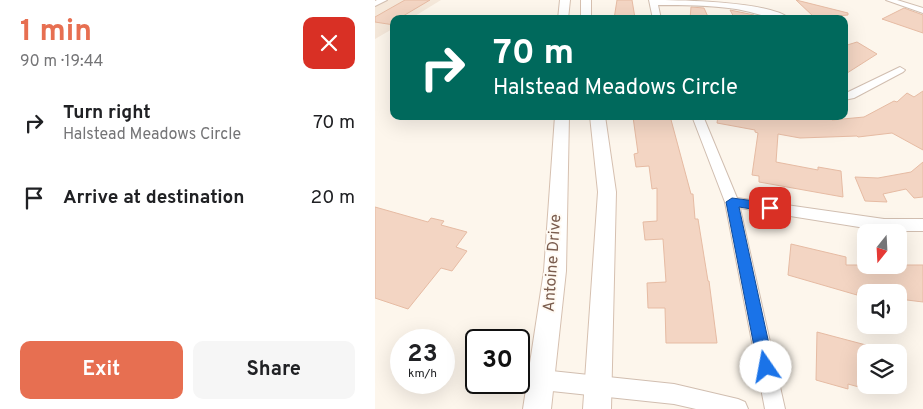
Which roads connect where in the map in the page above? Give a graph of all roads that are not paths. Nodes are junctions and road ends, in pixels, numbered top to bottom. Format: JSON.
{"nodes":[{"id":1,"x":383,"y":0,"type":"edge"},
{"id":2,"x":565,"y":0,"type":"edge"},
{"id":3,"x":586,"y":0,"type":"edge"},
{"id":4,"x":890,"y":0,"type":"edge"},
{"id":5,"x":653,"y":2,"type":"edge"},
{"id":6,"x":375,"y":4,"type":"edge"},
{"id":7,"x":923,"y":11,"type":"edge"},
{"id":8,"x":563,"y":15,"type":"edge"},
{"id":9,"x":586,"y":15,"type":"edge"},
{"id":10,"x":656,"y":15,"type":"edge"},
{"id":11,"x":776,"y":15,"type":"edge"},
{"id":12,"x":900,"y":70,"type":"dead end"},
{"id":13,"x":848,"y":96,"type":"edge"},
{"id":14,"x":562,"y":120,"type":"edge"},
{"id":15,"x":598,"y":120,"type":"edge"},
{"id":16,"x":699,"y":120,"type":"edge"},
{"id":17,"x":732,"y":202,"type":"junction"},
{"id":18,"x":923,"y":225,"type":"edge"},
{"id":19,"x":542,"y":380,"type":"junction"},
{"id":20,"x":598,"y":386,"type":"junction"},
{"id":21,"x":537,"y":409,"type":"edge"},
{"id":22,"x":597,"y":409,"type":"edge"},
{"id":23,"x":738,"y":409,"type":"edge"},
{"id":24,"x":775,"y":409,"type":"edge"}],
"edges":[{"from":1,"to":6,"type":"street"},
{"from":2,"to":8,"type":"main road"},
{"from":3,"to":9,"type":"main road"},
{"from":4,"to":7,"type":"street"},
{"from":5,"to":10,"type":"street"},
{"from":5,"to":11,"type":"street"},
{"from":12,"to":13,"type":"street"},
{"from":14,"to":19,"type":"main road","name":"Antoine Drive"},
{"from":15,"to":20,"type":"main road"},
{"from":16,"to":17,"type":"street"},
{"from":17,"to":18,"type":"street"},
{"from":17,"to":24,"type":"street"},
{"from":19,"to":20,"type":"street"},
{"from":19,"to":21,"type":"main road","name":"Antoine Drive"},
{"from":20,"to":22,"type":"main road"},
{"from":20,"to":23,"type":"street"}]}
